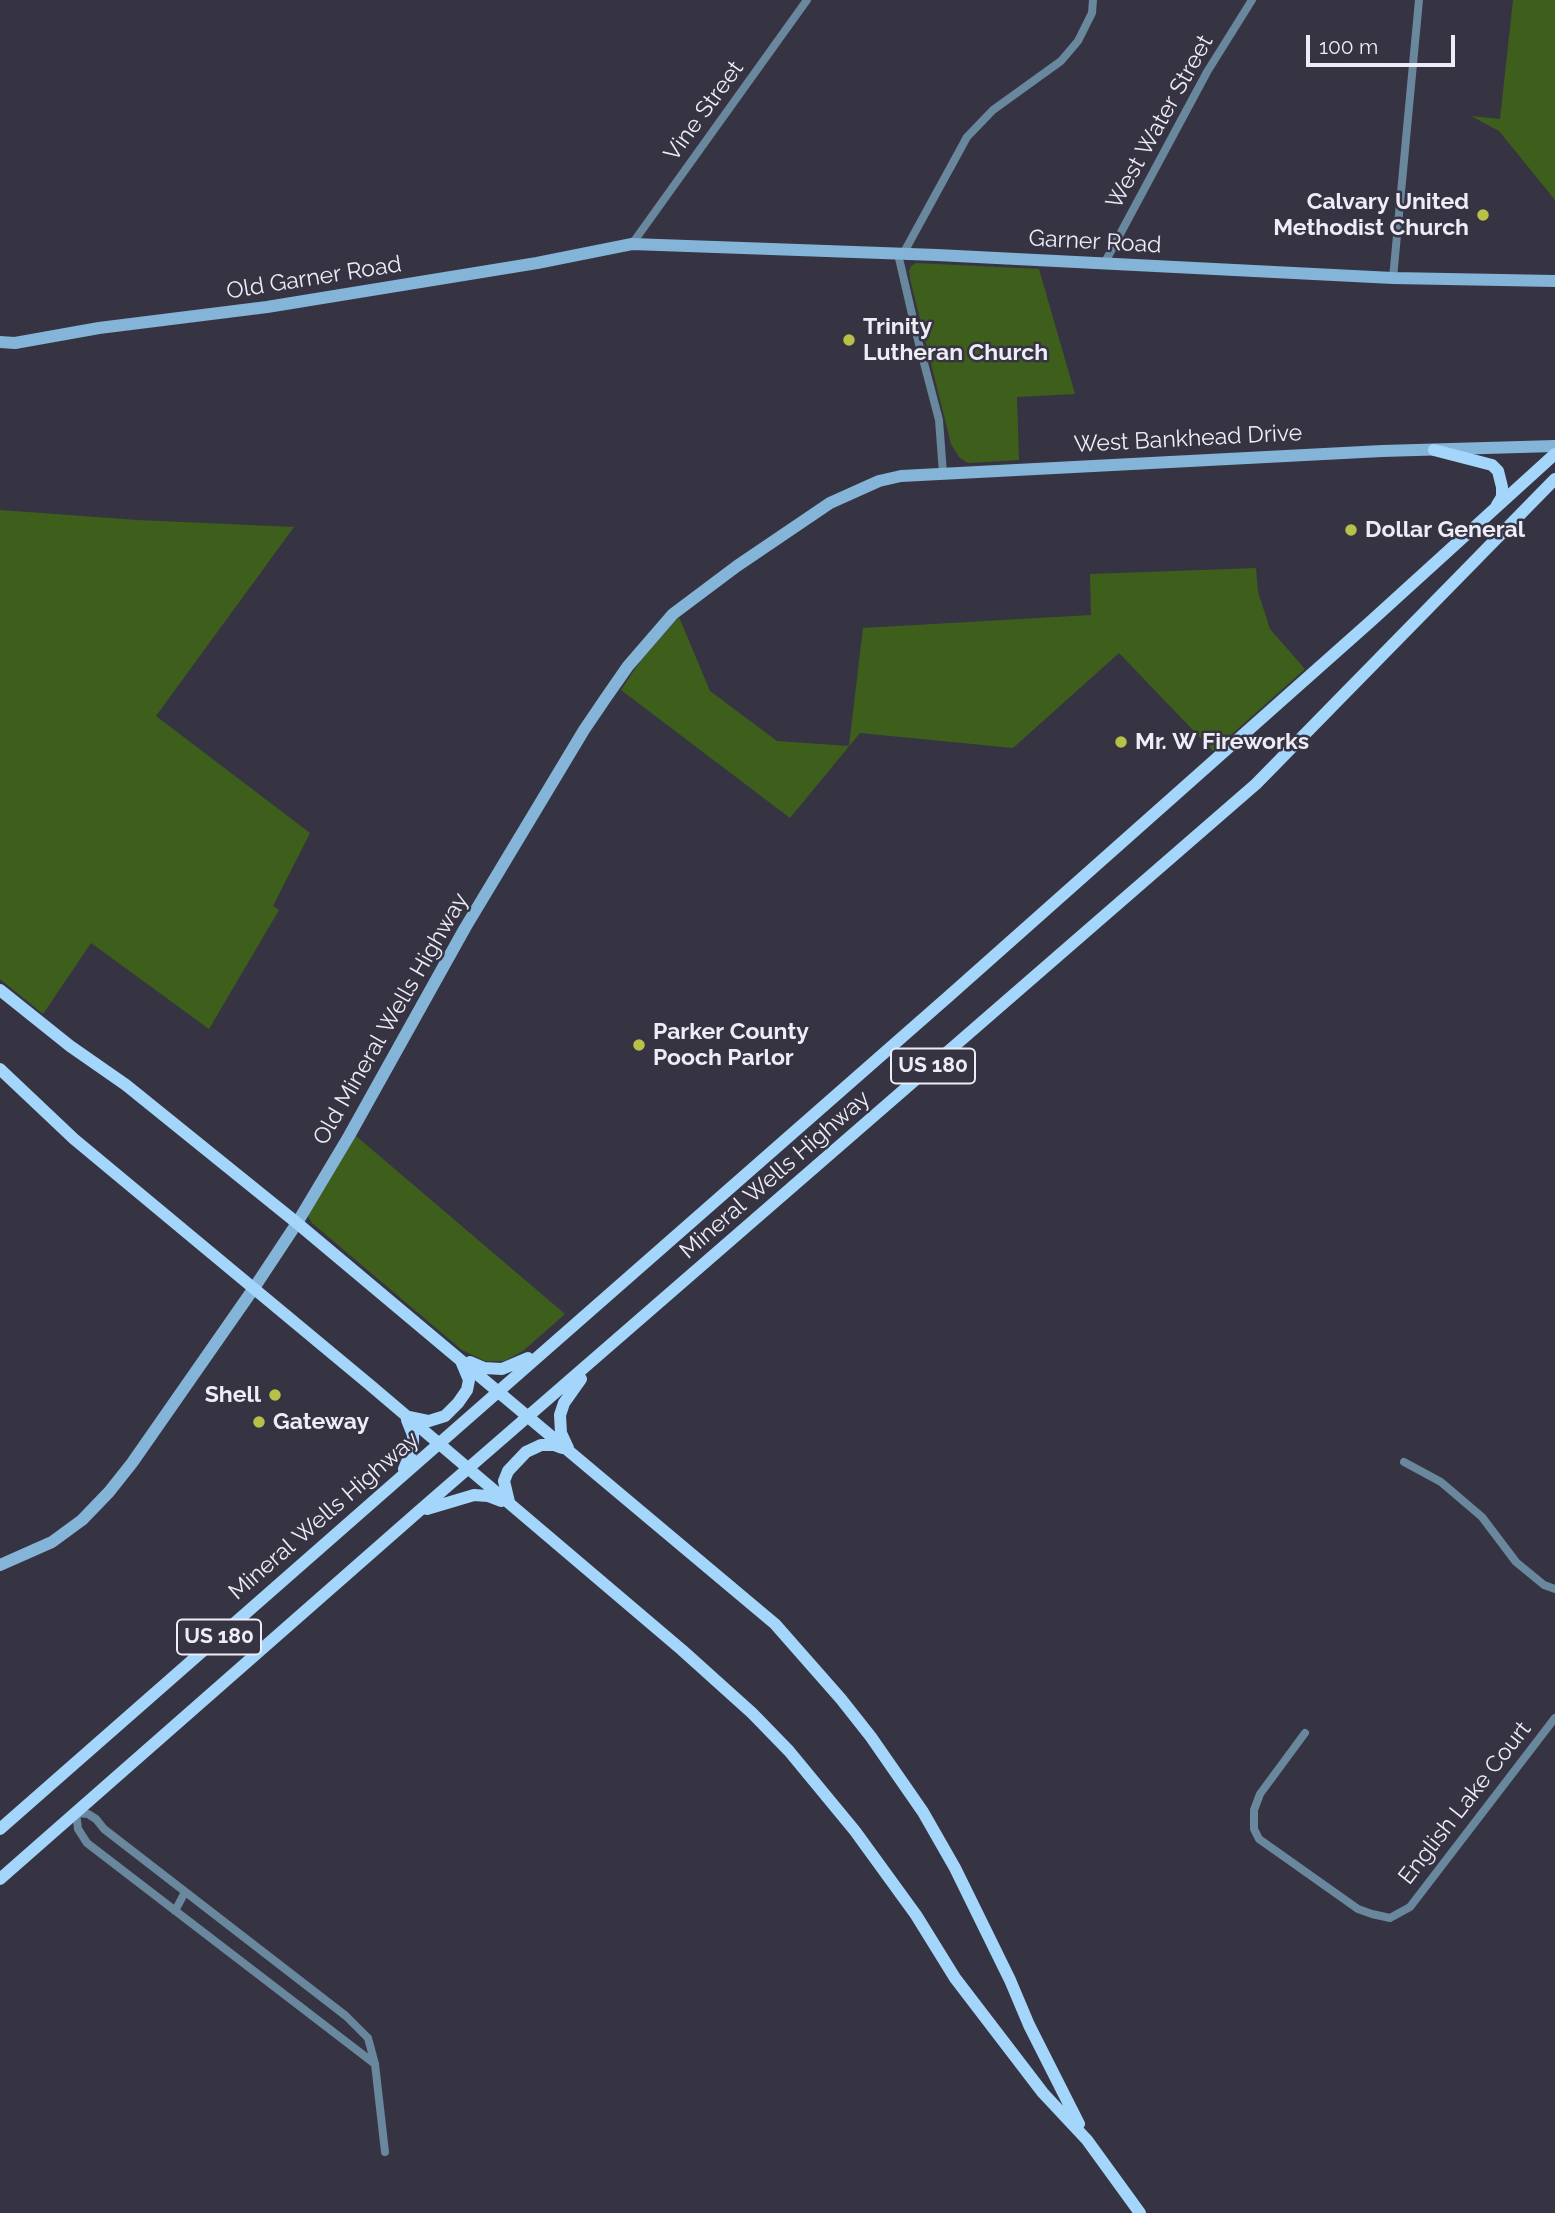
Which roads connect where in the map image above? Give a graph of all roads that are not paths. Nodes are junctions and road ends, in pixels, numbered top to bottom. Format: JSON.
{"nodes":[{"id":1,"x":807,"y":0,"type":"edge"},
{"id":2,"x":1093,"y":0,"type":"edge"},
{"id":3,"x":1252,"y":0,"type":"edge"},
{"id":4,"x":1419,"y":0,"type":"edge"},
{"id":5,"x":632,"y":244,"type":"junction"},
{"id":6,"x":901,"y":254,"type":"junction"},
{"id":7,"x":1104,"y":264,"type":"junction"},
{"id":8,"x":1393,"y":278,"type":"junction"},
{"id":9,"x":1555,"y":281,"type":"edge"},
{"id":10,"x":0,"y":342,"type":"edge"},
{"id":11,"x":1555,"y":446,"type":"edge"},
{"id":12,"x":1434,"y":450,"type":"junction"},
{"id":13,"x":1555,"y":454,"type":"edge"},
{"id":14,"x":943,"y":473,"type":"junction"},
{"id":15,"x":1555,"y":479,"type":"edge"},
{"id":16,"x":830,"y":503,"type":"joint"},
{"id":17,"x":1496,"y":508,"type":"junction"},
{"id":18,"x":0,"y":990,"type":"edge"},
{"id":19,"x":0,"y":1069,"type":"edge"},
{"id":20,"x":297,"y":1223,"type":"junction"},
{"id":21,"x":254,"y":1288,"type":"junction"},
{"id":22,"x":549,"y":1346,"type":"junction"},
{"id":23,"x":460,"y":1358,"type":"junction"},
{"id":24,"x":594,"y":1360,"type":"junction"},
{"id":25,"x":498,"y":1391,"type":"junction"},
{"id":26,"x":406,"y":1416,"type":"junction"},
{"id":27,"x":528,"y":1417,"type":"junction"},
{"id":28,"x":438,"y":1444,"type":"junction"},
{"id":29,"x":569,"y":1451,"type":"junction"},
{"id":30,"x":1404,"y":1462,"type":"dead end"},
{"id":31,"x":469,"y":1470,"type":"junction"},
{"id":32,"x":401,"y":1477,"type":"junction"},
{"id":33,"x":511,"y":1505,"type":"junction"},
{"id":34,"x":419,"y":1511,"type":"junction"},
{"id":35,"x":0,"y":1565,"type":"edge"},
{"id":36,"x":1555,"y":1589,"type":"edge"},
{"id":37,"x":1555,"y":1718,"type":"edge"},
{"id":38,"x":1305,"y":1733,"type":"dead end"},
{"id":39,"x":76,"y":1813,"type":"junction"},
{"id":40,"x":0,"y":1829,"type":"edge"},
{"id":41,"x":0,"y":1880,"type":"edge"},
{"id":42,"x":185,"y":1892,"type":"junction"},
{"id":43,"x":175,"y":1911,"type":"junction"},
{"id":44,"x":375,"y":2064,"type":"junction"},
{"id":45,"x":1087,"y":2140,"type":"junction"},
{"id":46,"x":385,"y":2152,"type":"dead end"},
{"id":47,"x":1140,"y":2213,"type":"edge"}],
"edges":[{"from":1,"to":5,"type":"street","name":"Vine Street"},
{"from":2,"to":6,"type":"street"},
{"from":3,"to":7,"type":"street","name":"West Water Street"},
{"from":4,"to":8,"type":"street"},
{"from":5,"to":6,"type":"street","name":"Garner Road"},
{"from":5,"to":10,"type":"street","name":"Old Garner Road"},
{"from":6,"to":7,"type":"street","name":"Garner Road"},
{"from":6,"to":14,"type":"street"},
{"from":7,"to":8,"type":"street","name":"Garner Road"},
{"from":8,"to":9,"type":"street","name":"Garner Road"},
{"from":11,"to":12,"type":"street","name":"West Bankhead Drive"},
{"from":12,"to":14,"type":"street","name":"West Bankhead Drive"},
{"from":12,"to":17,"type":"main road"},
{"from":13,"to":17,"type":"main road","name":"Mineral Wells Highway","number":"US 180"},
{"from":14,"to":16,"type":"street","name":"West Bankhead Drive"},
{"from":15,"to":24,"type":"main road","name":"Mineral Wells Highway","number":"US 180"},
{"from":16,"to":20,"type":"street","name":"Old Mineral Wells Highway"},
{"from":17,"to":22,"type":"main road","name":"Mineral Wells Highway","number":"US 180"},
{"from":18,"to":20,"type":"main road"},
{"from":19,"to":21,"type":"main road"},
{"from":20,"to":21,"type":"street","name":"Old Mineral Wells Highway"},
{"from":20,"to":23,"type":"main road"},
{"from":21,"to":26,"type":"main road"},
{"from":21,"to":35,"type":"street","name":"Old Mineral Wells Highway"},
{"from":22,"to":23,"type":"main road"},
{"from":22,"to":25,"type":"main road","name":"Mineral Wells Highway","number":"US 180"},
{"from":23,"to":25,"type":"main road"},
{"from":23,"to":26,"type":"main road"},
{"from":24,"to":27,"type":"main road","name":"Mineral Wells Highway","number":"US 180"},
{"from":24,"to":29,"type":"main road"},
{"from":25,"to":27,"type":"main road"},
{"from":25,"to":28,"type":"main road","name":"Mineral Wells Highway","number":"US 180"},
{"from":26,"to":28,"type":"main road"},
{"from":26,"to":32,"type":"main road"},
{"from":27,"to":29,"type":"main road"},
{"from":27,"to":31,"type":"main road","name":"Mineral Wells Highway","number":"US 180"},
{"from":28,"to":31,"type":"main road"},
{"from":28,"to":32,"type":"main road","name":"Mineral Wells Highway","number":"US 180"},
{"from":29,"to":33,"type":"main road"},
{"from":29,"to":45,"type":"main road"},
{"from":30,"to":36,"type":"street"},
{"from":31,"to":33,"type":"main road"},
{"from":31,"to":34,"type":"main road","name":"Mineral Wells Highway","number":"US 180"},
{"from":32,"to":40,"type":"main road","name":"Mineral Wells Highway","number":"US 180"},
{"from":33,"to":34,"type":"main road"},
{"from":33,"to":45,"type":"main road"},
{"from":34,"to":39,"type":"main road","name":"Mineral Wells Highway","number":"US 180"},
{"from":37,"to":38,"type":"street","name":"English Lake Court"},
{"from":39,"to":41,"type":"main road","name":"Mineral Wells Highway","number":"US 180"},
{"from":39,"to":42,"type":"street"},
{"from":39,"to":43,"type":"street"},
{"from":42,"to":43,"type":"street"},
{"from":42,"to":44,"type":"street"},
{"from":43,"to":44,"type":"street"},
{"from":44,"to":46,"type":"street"},
{"from":45,"to":47,"type":"main road"}]}
